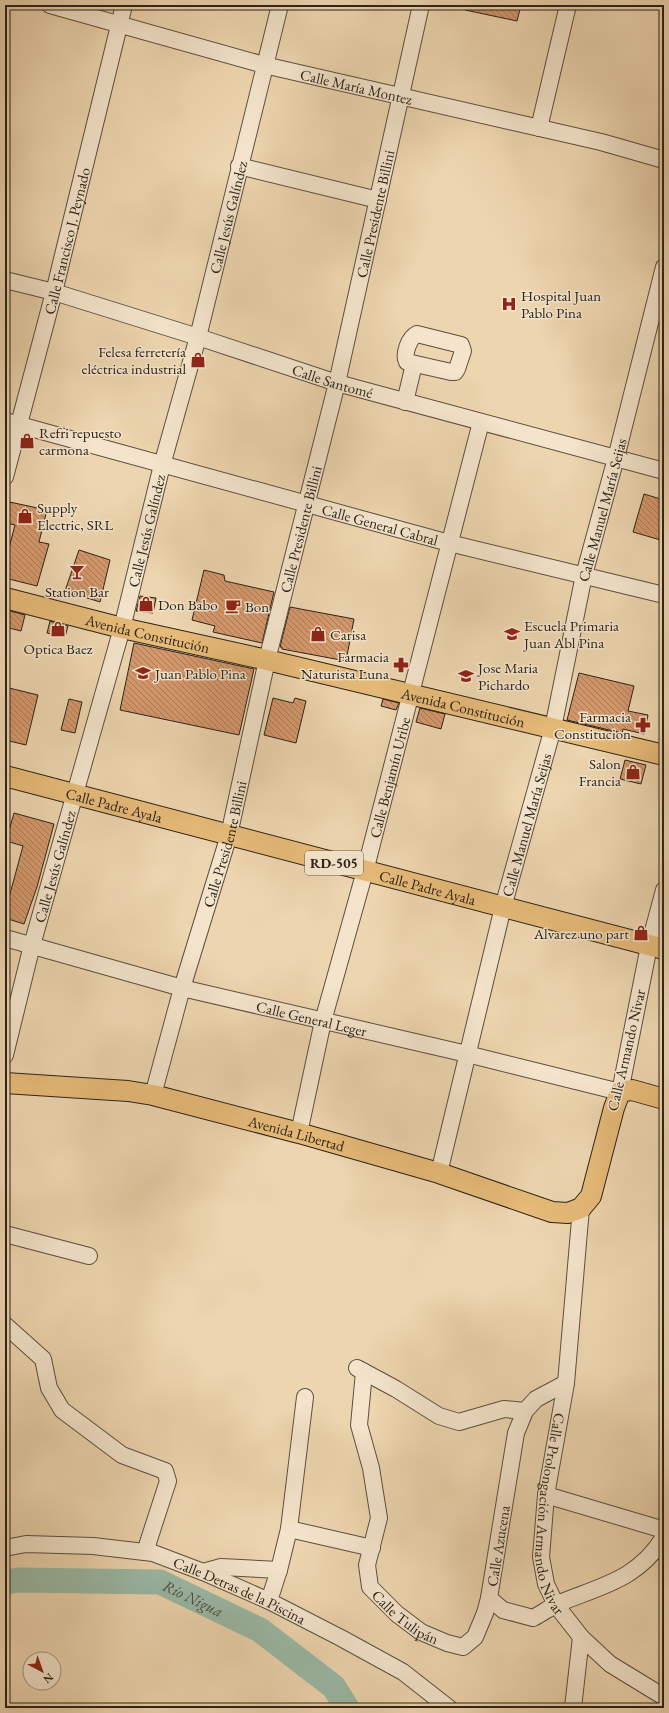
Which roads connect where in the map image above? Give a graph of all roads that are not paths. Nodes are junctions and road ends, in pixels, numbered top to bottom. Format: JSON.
{"nodes":[{"id":1,"x":50,"y":5,"type":"edge"},
{"id":2,"x":124,"y":5,"type":"edge"},
{"id":3,"x":280,"y":5,"type":"edge"},
{"id":4,"x":421,"y":5,"type":"edge"},
{"id":5,"x":568,"y":5,"type":"edge"},
{"id":6,"x":118,"y":24,"type":"junction"},
{"id":7,"x":264,"y":64,"type":"junction"},
{"id":8,"x":402,"y":95,"type":"junction"},
{"id":9,"x":539,"y":128,"type":"junction"},
{"id":10,"x":664,"y":160,"type":"edge"},
{"id":11,"x":239,"y":166,"type":"junction"},
{"id":12,"x":378,"y":200,"type":"junction"},
{"id":13,"x":664,"y":267,"type":"edge"},
{"id":14,"x":5,"y":280,"type":"edge"},
{"id":15,"x":54,"y":292,"type":"junction"},
{"id":16,"x":198,"y":337,"type":"junction"},
{"id":17,"x":414,"y":364,"type":"dead end"},
{"id":18,"x":337,"y":383,"type":"junction"},
{"id":19,"x":405,"y":402,"type":"junction"},
{"id":20,"x":481,"y":422,"type":"junction"},
{"id":21,"x":12,"y":423,"type":"edge"},
{"id":22,"x":616,"y":458,"type":"junction"},
{"id":23,"x":162,"y":465,"type":"junction"},
{"id":24,"x":664,"y":471,"type":"edge"},
{"id":25,"x":5,"y":477,"type":"edge"},
{"id":26,"x":306,"y":504,"type":"junction"},
{"id":27,"x":449,"y":544,"type":"junction"},
{"id":28,"x":584,"y":575,"type":"junction"},
{"id":29,"x":664,"y":595,"type":"edge"},
{"id":30,"x":5,"y":598,"type":"edge"},
{"id":31,"x":122,"y":628,"type":"junction"},
{"id":32,"x":267,"y":660,"type":"junction"},
{"id":33,"x":410,"y":694,"type":"junction"},
{"id":34,"x":553,"y":728,"type":"junction"},
{"id":35,"x":664,"y":755,"type":"edge"},
{"id":36,"x":5,"y":776,"type":"edge"},
{"id":37,"x":76,"y":793,"type":"junction"},
{"id":38,"x":229,"y":835,"type":"junction"},
{"id":39,"x":365,"y":871,"type":"junction"},
{"id":40,"x":664,"y":890,"type":"edge"},
{"id":41,"x":503,"y":907,"type":"junction"},
{"id":42,"x":5,"y":938,"type":"edge"},
{"id":43,"x":32,"y":945,"type":"junction"},
{"id":44,"x":656,"y":948,"type":"edge"},
{"id":45,"x":182,"y":988,"type":"junction"},
{"id":46,"x":323,"y":1021,"type":"junction"},
{"id":47,"x":467,"y":1054,"type":"junction"},
{"id":48,"x":5,"y":1055,"type":"edge"},
{"id":49,"x":5,"y":1083,"type":"edge"},
{"id":50,"x":620,"y":1092,"type":"junction"},
{"id":51,"x":153,"y":1095,"type":"junction"},
{"id":52,"x":664,"y":1099,"type":"edge"},
{"id":53,"x":299,"y":1133,"type":"junction"},
{"id":54,"x":439,"y":1173,"type":"junction"},
{"id":55,"x":582,"y":1208,"type":"junction"},
{"id":56,"x":5,"y":1234,"type":"edge"},
{"id":57,"x":89,"y":1256,"type":"dead end"},
{"id":58,"x":5,"y":1325,"type":"edge"},
{"id":59,"x":566,"y":1383,"type":"junction"},
{"id":60,"x":305,"y":1397,"type":"dead end"},
{"id":61,"x":525,"y":1411,"type":"junction"},
{"id":62,"x":546,"y":1495,"type":"junction"},
{"id":63,"x":289,"y":1529,"type":"junction"},
{"id":64,"x":664,"y":1530,"type":"edge"},
{"id":65,"x":664,"y":1537,"type":"edge"},
{"id":66,"x":6,"y":1546,"type":"edge"},
{"id":67,"x":372,"y":1548,"type":"junction"},
{"id":68,"x":145,"y":1552,"type":"junction"},
{"id":69,"x":279,"y":1570,"type":"junction"},
{"id":70,"x":203,"y":1572,"type":"junction"},
{"id":71,"x":489,"y":1598,"type":"junction"},
{"id":72,"x":269,"y":1600,"type":"junction"},
{"id":73,"x":556,"y":1605,"type":"junction"},
{"id":74,"x":581,"y":1637,"type":"junction"},
{"id":75,"x":664,"y":1697,"type":"edge"},
{"id":76,"x":449,"y":1708,"type":"edge"},
{"id":77,"x":574,"y":1708,"type":"edge"}],
"edges":[{"from":1,"to":6,"type":"street","name":"Calle María Montez"},
{"from":2,"to":6,"type":"street","name":"Calle Francisco J. Peynado"},
{"from":3,"to":7,"type":"street","name":"Calle Jesús Galíndez"},
{"from":4,"to":8,"type":"street","name":"Calle Presidente Billini"},
{"from":5,"to":9,"type":"street"},
{"from":6,"to":7,"type":"street","name":"Calle María Montez"},
{"from":6,"to":15,"type":"street","name":"Calle Francisco J. Peynado"},
{"from":7,"to":8,"type":"street","name":"Calle María Montez"},
{"from":7,"to":11,"type":"street","name":"Calle Jesús Galíndez"},
{"from":8,"to":9,"type":"street","name":"Calle María Montez"},
{"from":8,"to":12,"type":"street","name":"Calle Presidente Billini"},
{"from":9,"to":10,"type":"street","name":"Calle María Montez"},
{"from":11,"to":12,"type":"street"},
{"from":11,"to":16,"type":"street","name":"Calle Jesús Galíndez"},
{"from":12,"to":18,"type":"street","name":"Calle Presidente Billini"},
{"from":13,"to":22,"type":"street","name":"Calle Manuel María Seijas"},
{"from":14,"to":15,"type":"street","name":"Calle Santomé"},
{"from":15,"to":16,"type":"street","name":"Calle Santomé"},
{"from":15,"to":21,"type":"street","name":"Calle Francisco J. Peynado"},
{"from":16,"to":18,"type":"street","name":"Calle Santomé"},
{"from":16,"to":23,"type":"street","name":"Calle Jesús Galíndez"},
{"from":17,"to":19,"type":"street"},
{"from":18,"to":19,"type":"street","name":"Calle Santomé"},
{"from":18,"to":26,"type":"street","name":"Calle Presidente Billini"},
{"from":19,"to":20,"type":"street","name":"Calle Santomé"},
{"from":20,"to":22,"type":"street","name":"Calle Santomé"},
{"from":20,"to":27,"type":"street","name":"Calle Benjamín Uribe"},
{"from":21,"to":23,"type":"street","name":"Calle General Cabral"},
{"from":21,"to":25,"type":"street","name":"Calle Francisco J. Peynado"},
{"from":22,"to":24,"type":"street","name":"Calle Santomé"},
{"from":22,"to":28,"type":"street","name":"Calle Manuel María Seijas"},
{"from":23,"to":26,"type":"street","name":"Calle General Cabral"},
{"from":23,"to":31,"type":"street","name":"Calle Jesús Galíndez"},
{"from":26,"to":27,"type":"street","name":"Calle General Cabral"},
{"from":26,"to":32,"type":"street","name":"Calle Presidente Billini"},
{"from":27,"to":28,"type":"street","name":"Calle General Cabral"},
{"from":27,"to":33,"type":"street","name":"Calle Benjamín Uribe"},
{"from":28,"to":29,"type":"street","name":"Calle General Cabral"},
{"from":28,"to":34,"type":"street","name":"Calle Manuel María Seijas"},
{"from":30,"to":31,"type":"main road","name":"Avenida Constitución"},
{"from":31,"to":32,"type":"main road","name":"Avenida Constitución"},
{"from":31,"to":37,"type":"street","name":"Calle Jesús Galíndez"},
{"from":32,"to":33,"type":"main road","name":"Avenida Constitución"},
{"from":32,"to":38,"type":"street","name":"Calle Presidente Billini"},
{"from":33,"to":34,"type":"main road","name":"Avenida Constitución"},
{"from":33,"to":39,"type":"street","name":"Calle Benjamín Uribe"},
{"from":34,"to":35,"type":"main road","name":"Avenida Constitución"},
{"from":34,"to":41,"type":"street","name":"Calle Manuel María Seijas"},
{"from":36,"to":37,"type":"main road","name":"Calle Padre Ayala","number":"RD-505"},
{"from":37,"to":38,"type":"main road","name":"Calle Padre Ayala","number":"RD-505"},
{"from":37,"to":43,"type":"street","name":"Calle Jesús Galíndez"},
{"from":38,"to":39,"type":"main road","name":"Calle Padre Ayala","number":"RD-505"},
{"from":38,"to":45,"type":"street","name":"Calle Presidente Billini"},
{"from":39,"to":41,"type":"main road","name":"Calle Padre Ayala","number":"RD-505"},
{"from":39,"to":46,"type":"street","name":"Calle Benjamín Uribe"},
{"from":40,"to":44,"type":"street","name":"Calle Armando Nivar"},
{"from":41,"to":44,"type":"main road","name":"Calle Padre Ayala","number":"RD-505"},
{"from":41,"to":47,"type":"street","name":"Calle Manuel María Seijas"},
{"from":42,"to":43,"type":"street","name":"Calle General Leger"},
{"from":43,"to":45,"type":"street","name":"Calle General Leger"},
{"from":43,"to":48,"type":"street","name":"Calle Jesús Galíndez"},
{"from":44,"to":50,"type":"street","name":"Calle Armando Nivar"},
{"from":45,"to":46,"type":"street","name":"Calle General Leger"},
{"from":45,"to":51,"type":"street","name":"Calle Presidente Billini"},
{"from":46,"to":47,"type":"street","name":"Calle General Leger"},
{"from":46,"to":53,"type":"street","name":"Calle Benjamín Uribe"},
{"from":47,"to":50,"type":"street","name":"Calle General Leger"},
{"from":47,"to":54,"type":"street","name":"Calle Manuel María Seijas"},
{"from":49,"to":51,"type":"main road","name":"Avenida Libertad"},
{"from":50,"to":52,"type":"main road"},
{"from":50,"to":55,"type":"main road","name":"Calle Armando Nivar"},
{"from":51,"to":53,"type":"main road","name":"Avenida Libertad"},
{"from":53,"to":54,"type":"main road","name":"Avenida Libertad"},
{"from":54,"to":55,"type":"main road","name":"Avenida Libertad"},
{"from":55,"to":59,"type":"street","name":"Calle Prolongación Armando Nivar"},
{"from":56,"to":57,"type":"street"},
{"from":58,"to":68,"type":"street"},
{"from":59,"to":61,"type":"street","name":"Calle Azucena"},
{"from":59,"to":62,"type":"street","name":"Calle Prolongación Armando Nivar"},
{"from":60,"to":63,"type":"street"},
{"from":61,"to":67,"type":"street","name":"Calle Tulipán"},
{"from":61,"to":71,"type":"street","name":"Calle Azucena"},
{"from":62,"to":64,"type":"street"},
{"from":62,"to":73,"type":"street","name":"Calle Prolongación Armando Nivar"},
{"from":63,"to":67,"type":"street"},
{"from":63,"to":69,"type":"street"},
{"from":65,"to":73,"type":"street","name":"Calle Azucena"},
{"from":66,"to":68,"type":"street","name":"Calle Detras de la Piscina"},
{"from":67,"to":71,"type":"street","name":"Calle Tulipán"},
{"from":68,"to":70,"type":"street","name":"Calle Detras de la Piscina"},
{"from":69,"to":70,"type":"street"},
{"from":69,"to":72,"type":"street"},
{"from":70,"to":72,"type":"street","name":"Calle Detras de la Piscina"},
{"from":71,"to":73,"type":"street","name":"Calle Azucena"},
{"from":72,"to":76,"type":"street","name":"Calle Detras de la Piscina"},
{"from":73,"to":74,"type":"street","name":"Calle Prolongación Armando Nivar"},
{"from":74,"to":75,"type":"street","name":"Calle Prolongación Armando Nivar"},
{"from":74,"to":77,"type":"street"}]}
